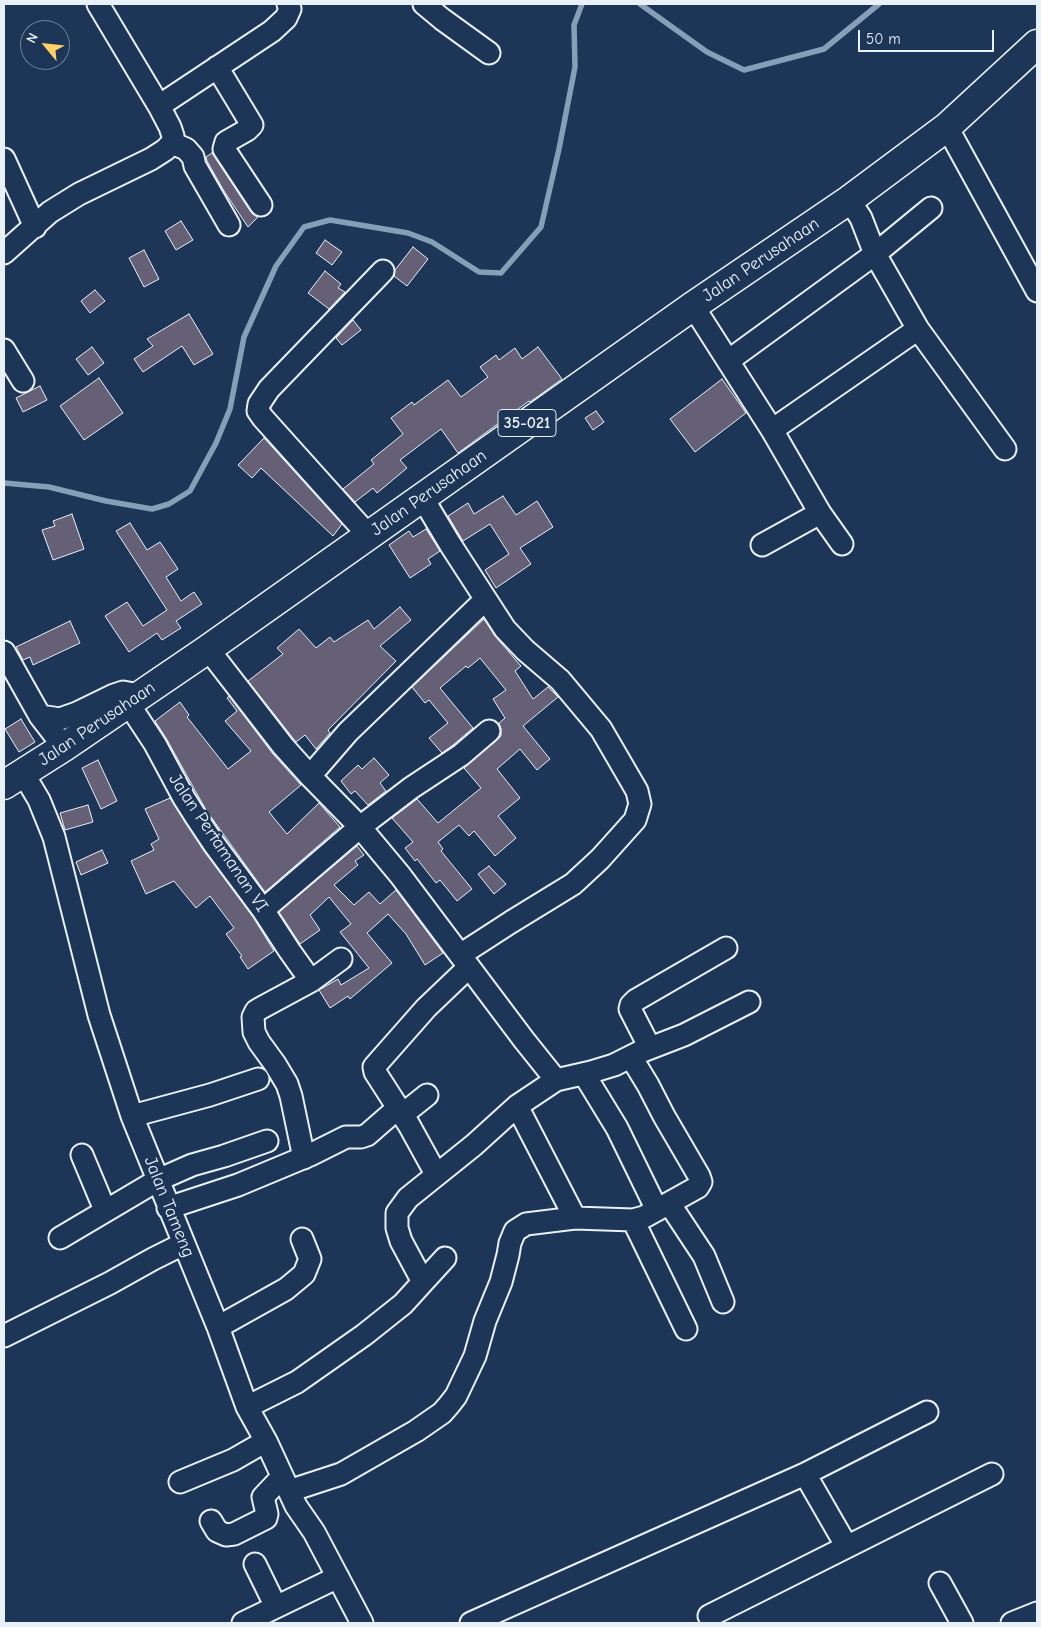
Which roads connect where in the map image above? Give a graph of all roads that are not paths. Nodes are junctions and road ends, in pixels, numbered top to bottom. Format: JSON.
{"nodes":[{"id":1,"x":98,"y":4,"type":"edge"},
{"id":2,"x":288,"y":4,"type":"edge"},
{"id":3,"x":424,"y":4,"type":"edge"},
{"id":4,"x":1037,"y":44,"type":"edge"},
{"id":5,"x":489,"y":53,"type":"dead end"},
{"id":6,"x":217,"y":67,"type":"junction"},
{"id":7,"x":160,"y":106,"type":"junction"},
{"id":8,"x":947,"y":126,"type":"junction"},
{"id":9,"x":172,"y":144,"type":"junction"},
{"id":10,"x":4,"y":159,"type":"edge"},
{"id":11,"x":849,"y":200,"type":"junction"},
{"id":12,"x":261,"y":205,"type":"dead end"},
{"id":13,"x":931,"y":208,"type":"dead end"},
{"id":14,"x":229,"y":225,"type":"dead end"},
{"id":15,"x":35,"y":227,"type":"junction"},
{"id":16,"x":4,"y":253,"type":"edge"},
{"id":17,"x":876,"y":254,"type":"junction"},
{"id":18,"x":383,"y":271,"type":"dead end"},
{"id":19,"x":1037,"y":291,"type":"edge"},
{"id":20,"x":693,"y":306,"type":"junction"},
{"id":21,"x":918,"y":329,"type":"junction"},
{"id":22,"x":4,"y":350,"type":"edge"},
{"id":23,"x":728,"y":361,"type":"junction"},
{"id":24,"x":23,"y":381,"type":"dead end"},
{"id":25,"x":772,"y":430,"type":"junction"},
{"id":26,"x":1005,"y":449,"type":"dead end"},
{"id":27,"x":422,"y":497,"type":"junction"},
{"id":28,"x":820,"y":513,"type":"junction"},
{"id":29,"x":369,"y":536,"type":"junction"},
{"id":30,"x":842,"y":544,"type":"dead end"},
{"id":31,"x":762,"y":545,"type":"dead end"},
{"id":32,"x":485,"y":600,"type":"junction"},
{"id":33,"x":208,"y":649,"type":"junction"},
{"id":34,"x":4,"y":652,"type":"edge"},
{"id":35,"x":134,"y":699,"type":"junction"},
{"id":36,"x":40,"y":716,"type":"junction"},
{"id":37,"x":489,"y":731,"type":"dead end"},
{"id":38,"x":64,"y":747,"type":"junction"},
{"id":39,"x":310,"y":776,"type":"junction"},
{"id":40,"x":14,"y":779,"type":"edge"},
{"id":41,"x":360,"y":827,"type":"junction"},
{"id":42,"x":263,"y":910,"type":"junction"},
{"id":43,"x":726,"y":948,"type":"dead end"},
{"id":44,"x":341,"y":959,"type":"dead end"},
{"id":45,"x":464,"y":961,"type":"junction"},
{"id":46,"x":311,"y":981,"type":"junction"},
{"id":47,"x":749,"y":1002,"type":"dead end"},
{"id":48,"x":650,"y":1048,"type":"junction"},
{"id":49,"x":631,"y":1056,"type":"junction"},
{"id":50,"x":584,"y":1074,"type":"junction"},
{"id":51,"x":258,"y":1079,"type":"dead end"},
{"id":52,"x":556,"y":1080,"type":"junction"},
{"id":53,"x":427,"y":1095,"type":"dead end"},
{"id":54,"x":517,"y":1106,"type":"junction"},
{"id":55,"x":400,"y":1112,"type":"junction"},
{"id":56,"x":132,"y":1116,"type":"junction"},
{"id":57,"x":267,"y":1141,"type":"dead end"},
{"id":58,"x":82,"y":1156,"type":"dead end"},
{"id":59,"x":304,"y":1158,"type":"junction"},
{"id":60,"x":436,"y":1174,"type":"junction"},
{"id":61,"x":158,"y":1180,"type":"junction"},
{"id":62,"x":663,"y":1206,"type":"junction"},
{"id":63,"x":168,"y":1208,"type":"junction"},
{"id":64,"x":105,"y":1210,"type":"junction"},
{"id":65,"x":575,"y":1218,"type":"junction"},
{"id":66,"x":633,"y":1220,"type":"junction"},
{"id":67,"x":60,"y":1238,"type":"dead end"},
{"id":68,"x":302,"y":1239,"type":"dead end"},
{"id":69,"x":183,"y":1244,"type":"junction"},
{"id":70,"x":445,"y":1258,"type":"dead end"},
{"id":71,"x":423,"y":1282,"type":"junction"},
{"id":72,"x":723,"y":1302,"type":"dead end"},
{"id":73,"x":218,"y":1327,"type":"junction"},
{"id":74,"x":686,"y":1329,"type":"dead end"},
{"id":75,"x":4,"y":1336,"type":"edge"},
{"id":76,"x":246,"y":1407,"type":"junction"},
{"id":77,"x":927,"y":1412,"type":"dead end"},
{"id":78,"x":266,"y":1441,"type":"junction"},
{"id":79,"x":805,"y":1474,"type":"junction"},
{"id":80,"x":992,"y":1474,"type":"dead end"},
{"id":81,"x":180,"y":1482,"type":"dead end"},
{"id":82,"x":286,"y":1484,"type":"junction"},
{"id":83,"x":211,"y":1521,"type":"dead end"},
{"id":84,"x":847,"y":1547,"type":"junction"},
{"id":85,"x":255,"y":1564,"type":"dead end"},
{"id":86,"x":338,"y":1576,"type":"junction"},
{"id":87,"x":940,"y":1583,"type":"dead end"},
{"id":88,"x":276,"y":1607,"type":"junction"},
{"id":89,"x":1037,"y":1613,"type":"edge"},
{"id":90,"x":709,"y":1616,"type":"dead end"},
{"id":91,"x":243,"y":1623,"type":"edge"},
{"id":92,"x":362,"y":1623,"type":"edge"},
{"id":93,"x":471,"y":1623,"type":"edge"},
{"id":94,"x":962,"y":1623,"type":"edge"},
{"id":95,"x":1012,"y":1623,"type":"edge"}],
"edges":[{"from":1,"to":7,"type":"street"},
{"from":2,"to":6,"type":"street"},
{"from":3,"to":5,"type":"street"},
{"from":4,"to":8,"type":"main road","name":"Jalan Perusahaan","number":"35-021"},
{"from":6,"to":7,"type":"street"},
{"from":6,"to":12,"type":"street"},
{"from":7,"to":9,"type":"street"},
{"from":8,"to":11,"type":"main road","name":"Jalan Perusahaan","number":"35-021"},
{"from":8,"to":19,"type":"street"},
{"from":9,"to":14,"type":"street"},
{"from":9,"to":15,"type":"street"},
{"from":10,"to":15,"type":"street"},
{"from":11,"to":17,"type":"street"},
{"from":11,"to":20,"type":"main road","name":"Jalan Perusahaan","number":"35-021"},
{"from":13,"to":17,"type":"street"},
{"from":15,"to":16,"type":"street"},
{"from":17,"to":21,"type":"street"},
{"from":17,"to":23,"type":"street"},
{"from":18,"to":29,"type":"street"},
{"from":20,"to":23,"type":"street"},
{"from":20,"to":27,"type":"main road","name":"Jalan Perusahaan","number":"35-021"},
{"from":21,"to":25,"type":"street"},
{"from":21,"to":26,"type":"street"},
{"from":22,"to":24,"type":"street"},
{"from":23,"to":25,"type":"street"},
{"from":25,"to":28,"type":"street"},
{"from":27,"to":29,"type":"main road","name":"Jalan Perusahaan","number":"35-021"},
{"from":27,"to":32,"type":"street"},
{"from":28,"to":30,"type":"street"},
{"from":28,"to":31,"type":"street"},
{"from":29,"to":33,"type":"main road","name":"Jalan Perusahaan","number":"35-021"},
{"from":32,"to":39,"type":"street"},
{"from":32,"to":45,"type":"street"},
{"from":33,"to":35,"type":"main road","name":"Jalan Perusahaan","number":"35-021"},
{"from":33,"to":39,"type":"street"},
{"from":34,"to":36,"type":"street"},
{"from":35,"to":36,"type":"street"},
{"from":35,"to":38,"type":"main road","name":"Jalan Perusahaan","number":"35-021"},
{"from":35,"to":42,"type":"street","name":"Jalan Pertamanan VI"},
{"from":36,"to":38,"type":"street"},
{"from":37,"to":41,"type":"street"},
{"from":38,"to":40,"type":"main road","name":"Jalan Perusahaan","number":"35-021"},
{"from":39,"to":41,"type":"street"},
{"from":40,"to":56,"type":"street","name":"Jalan Tameng"},
{"from":41,"to":42,"type":"street"},
{"from":41,"to":45,"type":"street"},
{"from":42,"to":46,"type":"street","name":"Jalan Pertamanan VI"},
{"from":43,"to":48,"type":"street"},
{"from":44,"to":46,"type":"street"},
{"from":45,"to":52,"type":"street"},
{"from":45,"to":55,"type":"street"},
{"from":46,"to":59,"type":"street"},
{"from":47,"to":48,"type":"street"},
{"from":48,"to":49,"type":"street"},
{"from":49,"to":50,"type":"street"},
{"from":49,"to":62,"type":"street"},
{"from":50,"to":52,"type":"street"},
{"from":50,"to":62,"type":"street"},
{"from":51,"to":56,"type":"street"},
{"from":52,"to":54,"type":"street"},
{"from":53,"to":55,"type":"street"},
{"from":54,"to":60,"type":"street"},
{"from":54,"to":65,"type":"street"},
{"from":55,"to":59,"type":"street"},
{"from":55,"to":60,"type":"street"},
{"from":56,"to":61,"type":"street","name":"Jalan Tameng"},
{"from":57,"to":61,"type":"street"},
{"from":58,"to":64,"type":"street"},
{"from":59,"to":63,"type":"street"},
{"from":60,"to":71,"type":"street"},
{"from":61,"to":63,"type":"street","name":"Jalan Tameng"},
{"from":61,"to":64,"type":"street"},
{"from":62,"to":66,"type":"street"},
{"from":62,"to":72,"type":"street"},
{"from":63,"to":69,"type":"street","name":"Jalan Tameng"},
{"from":64,"to":67,"type":"street"},
{"from":65,"to":66,"type":"street"},
{"from":65,"to":82,"type":"street"},
{"from":66,"to":74,"type":"street"},
{"from":68,"to":73,"type":"street"},
{"from":69,"to":73,"type":"street","name":"Jalan Tameng"},
{"from":69,"to":75,"type":"street"},
{"from":70,"to":71,"type":"street"},
{"from":71,"to":76,"type":"street"},
{"from":73,"to":76,"type":"street","name":"Jalan Tameng"},
{"from":76,"to":78,"type":"street","name":"Jalan Tameng"},
{"from":77,"to":79,"type":"street"},
{"from":78,"to":81,"type":"street"},
{"from":78,"to":82,"type":"street","name":"Jalan Tameng"},
{"from":79,"to":84,"type":"street"},
{"from":79,"to":93,"type":"street"},
{"from":80,"to":84,"type":"street"},
{"from":82,"to":83,"type":"street"},
{"from":82,"to":86,"type":"street","name":"Jalan Tameng"},
{"from":84,"to":90,"type":"street"},
{"from":85,"to":88,"type":"street"},
{"from":86,"to":88,"type":"street"},
{"from":86,"to":92,"type":"street","name":"Jalan Tameng"},
{"from":87,"to":94,"type":"street"},
{"from":88,"to":91,"type":"street"},
{"from":89,"to":95,"type":"street"}]}
